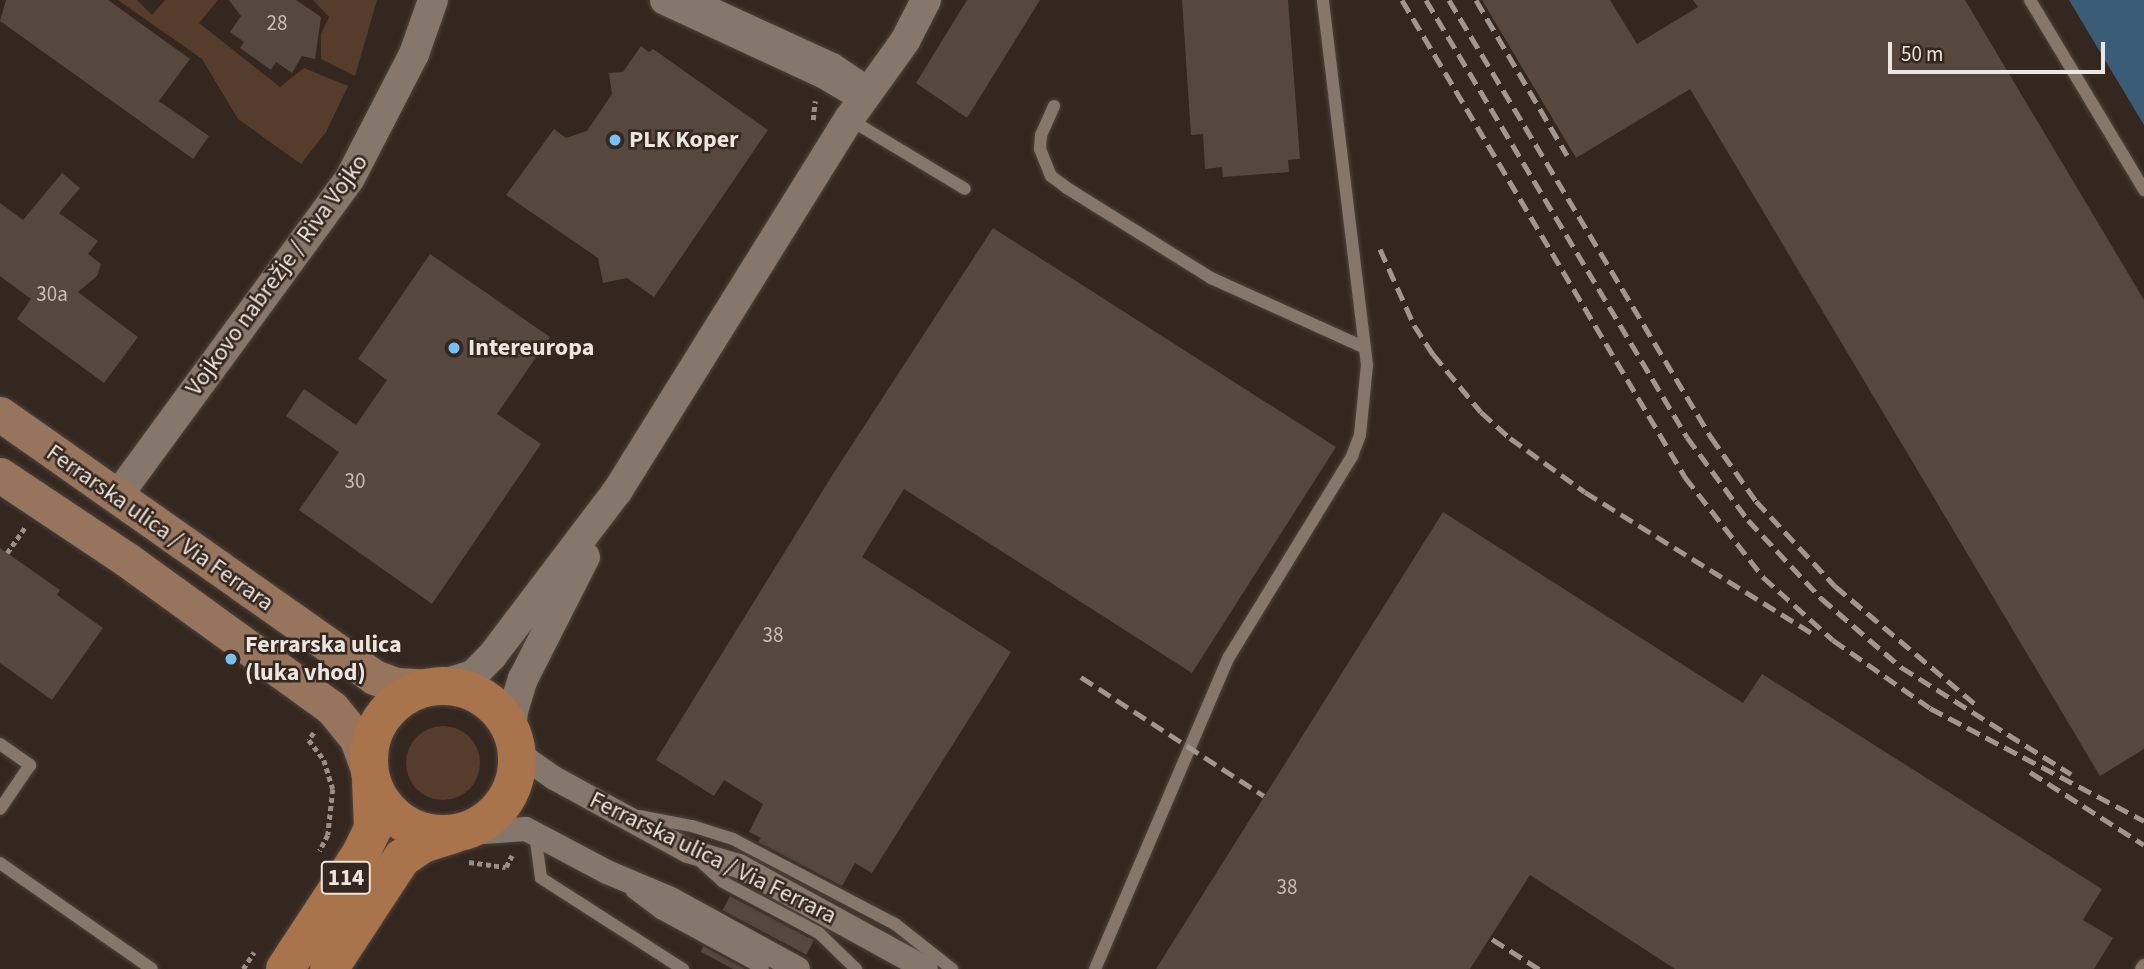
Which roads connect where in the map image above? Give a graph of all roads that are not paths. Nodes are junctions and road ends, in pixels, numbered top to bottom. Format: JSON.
{"nodes":[{"id":1,"x":433,"y":0,"type":"edge"},
{"id":2,"x":665,"y":0,"type":"edge"},
{"id":3,"x":705,"y":0,"type":"edge"},
{"id":4,"x":926,"y":0,"type":"edge"},
{"id":5,"x":1322,"y":0,"type":"edge"},
{"id":6,"x":2030,"y":0,"type":"edge"},
{"id":7,"x":862,"y":100,"type":"junction"},
{"id":8,"x":1054,"y":106,"type":"dead end"},
{"id":9,"x":965,"y":189,"type":"dead end"},
{"id":10,"x":2144,"y":190,"type":"edge"},
{"id":11,"x":1365,"y":348,"type":"junction"},
{"id":12,"x":0,"y":414,"type":"edge"},
{"id":13,"x":0,"y":475,"type":"edge"},
{"id":14,"x":618,"y":490,"type":"junction"},
{"id":15,"x":116,"y":498,"type":"junction"},
{"id":16,"x":435,"y":687,"type":"junction"},
{"id":17,"x":511,"y":734,"type":"junction"},
{"id":18,"x":0,"y":744,"type":"edge"},
{"id":19,"x":370,"y":775,"type":"junction"},
{"id":20,"x":0,"y":808,"type":"edge"},
{"id":21,"x":618,"y":813,"type":"junction"},
{"id":22,"x":453,"y":834,"type":"junction"},
{"id":23,"x":535,"y":834,"type":"junction"},
{"id":24,"x":688,"y":850,"type":"junction"},
{"id":25,"x":0,"y":863,"type":"edge"},
{"id":26,"x":607,"y":872,"type":"junction"},
{"id":27,"x":271,"y":958,"type":"edge"},
{"id":28,"x":152,"y":969,"type":"edge"},
{"id":29,"x":330,"y":969,"type":"edge"},
{"id":30,"x":683,"y":969,"type":"edge"},
{"id":31,"x":763,"y":969,"type":"edge"},
{"id":32,"x":798,"y":969,"type":"edge"},
{"id":33,"x":856,"y":969,"type":"edge"},
{"id":34,"x":926,"y":969,"type":"edge"},
{"id":35,"x":952,"y":969,"type":"edge"},
{"id":36,"x":1095,"y":969,"type":"edge"}],
"edges":[{"from":1,"to":15,"type":"street","name":"Vojkovo nabrežje / Riva Vojko"},
{"from":2,"to":7,"type":"street"},
{"from":3,"to":7,"type":"lane"},
{"from":4,"to":7,"type":"street"},
{"from":5,"to":11,"type":"lane"},
{"from":6,"to":10,"type":"lane"},
{"from":7,"to":9,"type":"lane"},
{"from":7,"to":14,"type":"street"},
{"from":8,"to":11,"type":"lane"},
{"from":11,"to":36,"type":"lane"},
{"from":12,"to":15,"type":"main road","name":"Ferrarska ulica / Via Ferrara"},
{"from":13,"to":19,"type":"main road","name":"Ferrarska ulica / Via Ferrara"},
{"from":14,"to":16,"type":"street"},
{"from":14,"to":17,"type":"street"},
{"from":15,"to":16,"type":"main road","name":"Ferrarska ulica / Via Ferrara"},
{"from":16,"to":17,"type":"main road","number":"114"},
{"from":16,"to":19,"type":"main road","number":"114"},
{"from":17,"to":21,"type":"street","name":"Ferrarska ulica / Via Ferrara"},
{"from":17,"to":22,"type":"main road","number":"114"},
{"from":18,"to":20,"type":"lane"},
{"from":19,"to":22,"type":"main road","number":"114"},
{"from":19,"to":27,"type":"main road","number":"114"},
{"from":21,"to":24,"type":"street","name":"Ferrarska ulica / Via Ferrara"},
{"from":21,"to":35,"type":"lane"},
{"from":22,"to":23,"type":"street"},
{"from":22,"to":29,"type":"main road","number":"114"},
{"from":23,"to":26,"type":"street"},
{"from":23,"to":30,"type":"lane"},
{"from":24,"to":33,"type":"lane"},
{"from":24,"to":34,"type":"street","name":"Ferrarska ulica / Via Ferrara"},
{"from":25,"to":28,"type":"lane"},
{"from":26,"to":31,"type":"lane"},
{"from":26,"to":32,"type":"street"}]}
